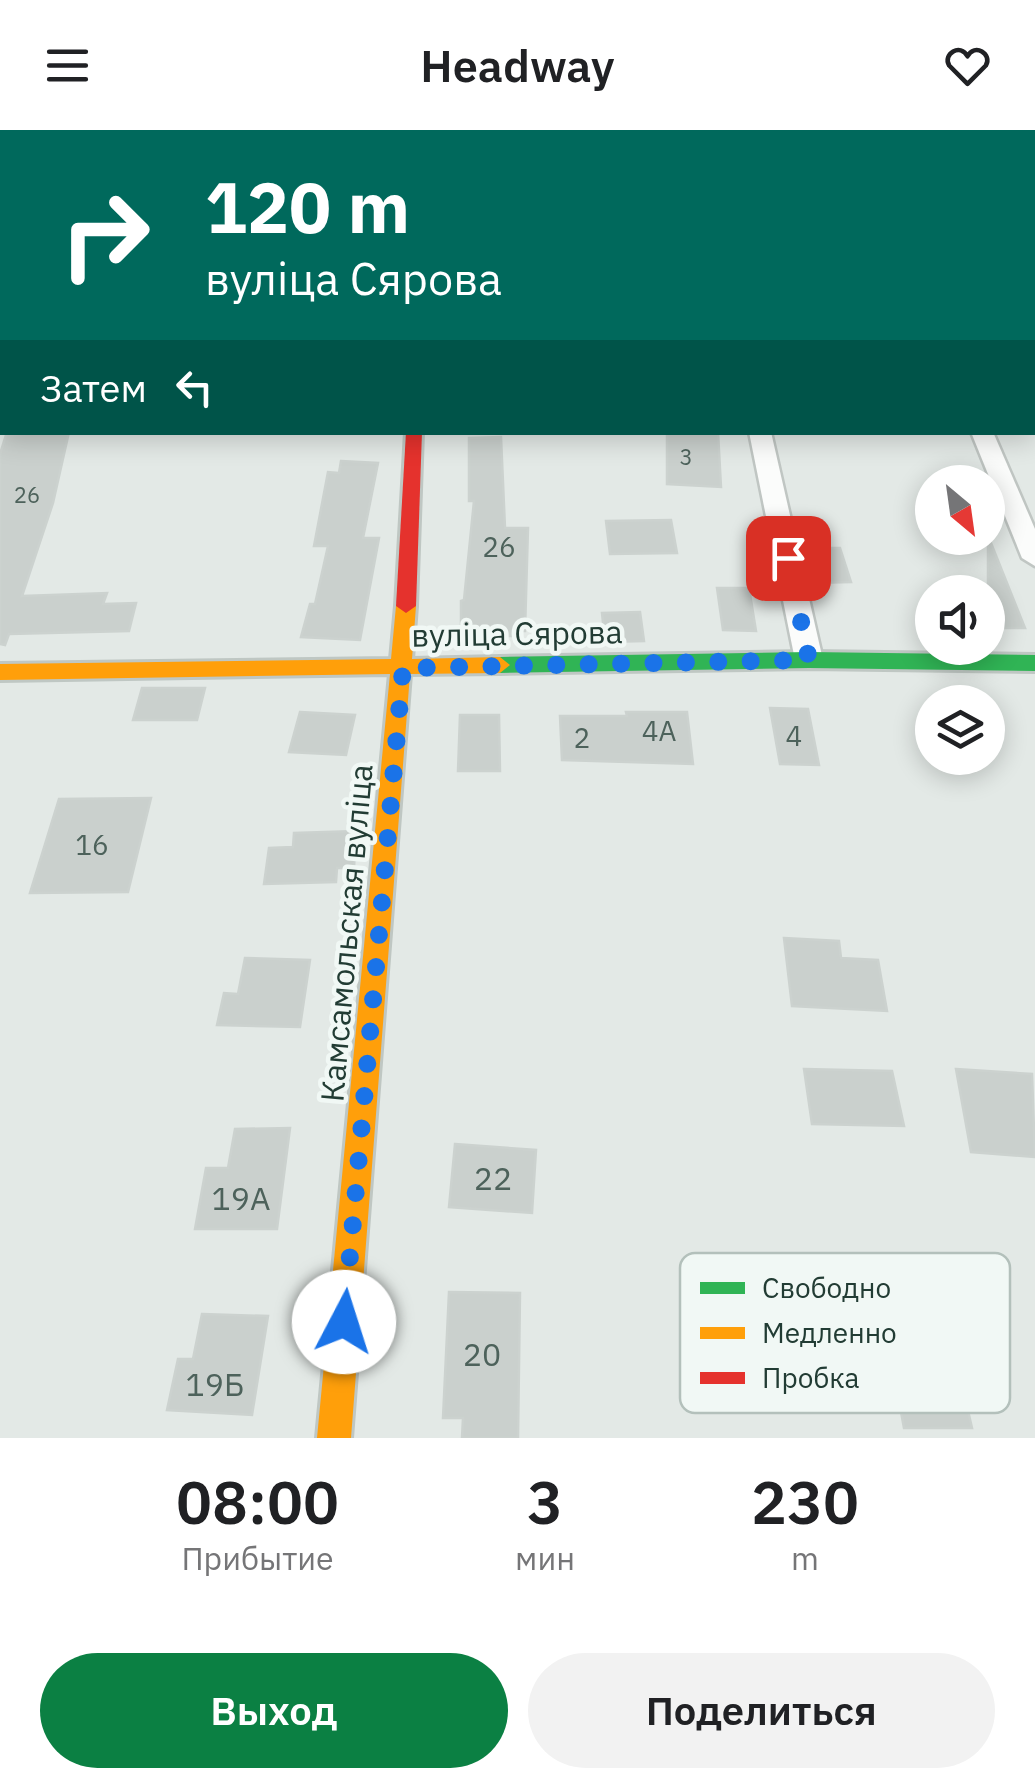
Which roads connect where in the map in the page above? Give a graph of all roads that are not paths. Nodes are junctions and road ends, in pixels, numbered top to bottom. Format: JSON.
{"nodes":[{"id":1,"x":414,"y":435,"type":"edge"},
{"id":2,"x":761,"y":435,"type":"edge"},
{"id":3,"x":983,"y":435,"type":"edge"},
{"id":4,"x":1035,"y":558,"type":"edge"},
{"id":5,"x":809,"y":660,"type":"junction"},
{"id":6,"x":1035,"y":663,"type":"edge"},
{"id":7,"x":403,"y":668,"type":"junction"},
{"id":8,"x":0,"y":672,"type":"edge"},
{"id":9,"x":334,"y":1438,"type":"edge"}],
"edges":[{"from":1,"to":7,"type":"street","name":"Камсамольская вуліца"},
{"from":2,"to":5,"type":"street"},
{"from":3,"to":4,"type":"street"},
{"from":5,"to":6,"type":"street","name":"вуліца Сярова"},
{"from":5,"to":7,"type":"street","name":"вуліца Сярова"},
{"from":7,"to":8,"type":"street","name":"вуліца Сярова"},
{"from":7,"to":9,"type":"street","name":"Камсамольская вуліца"}]}
